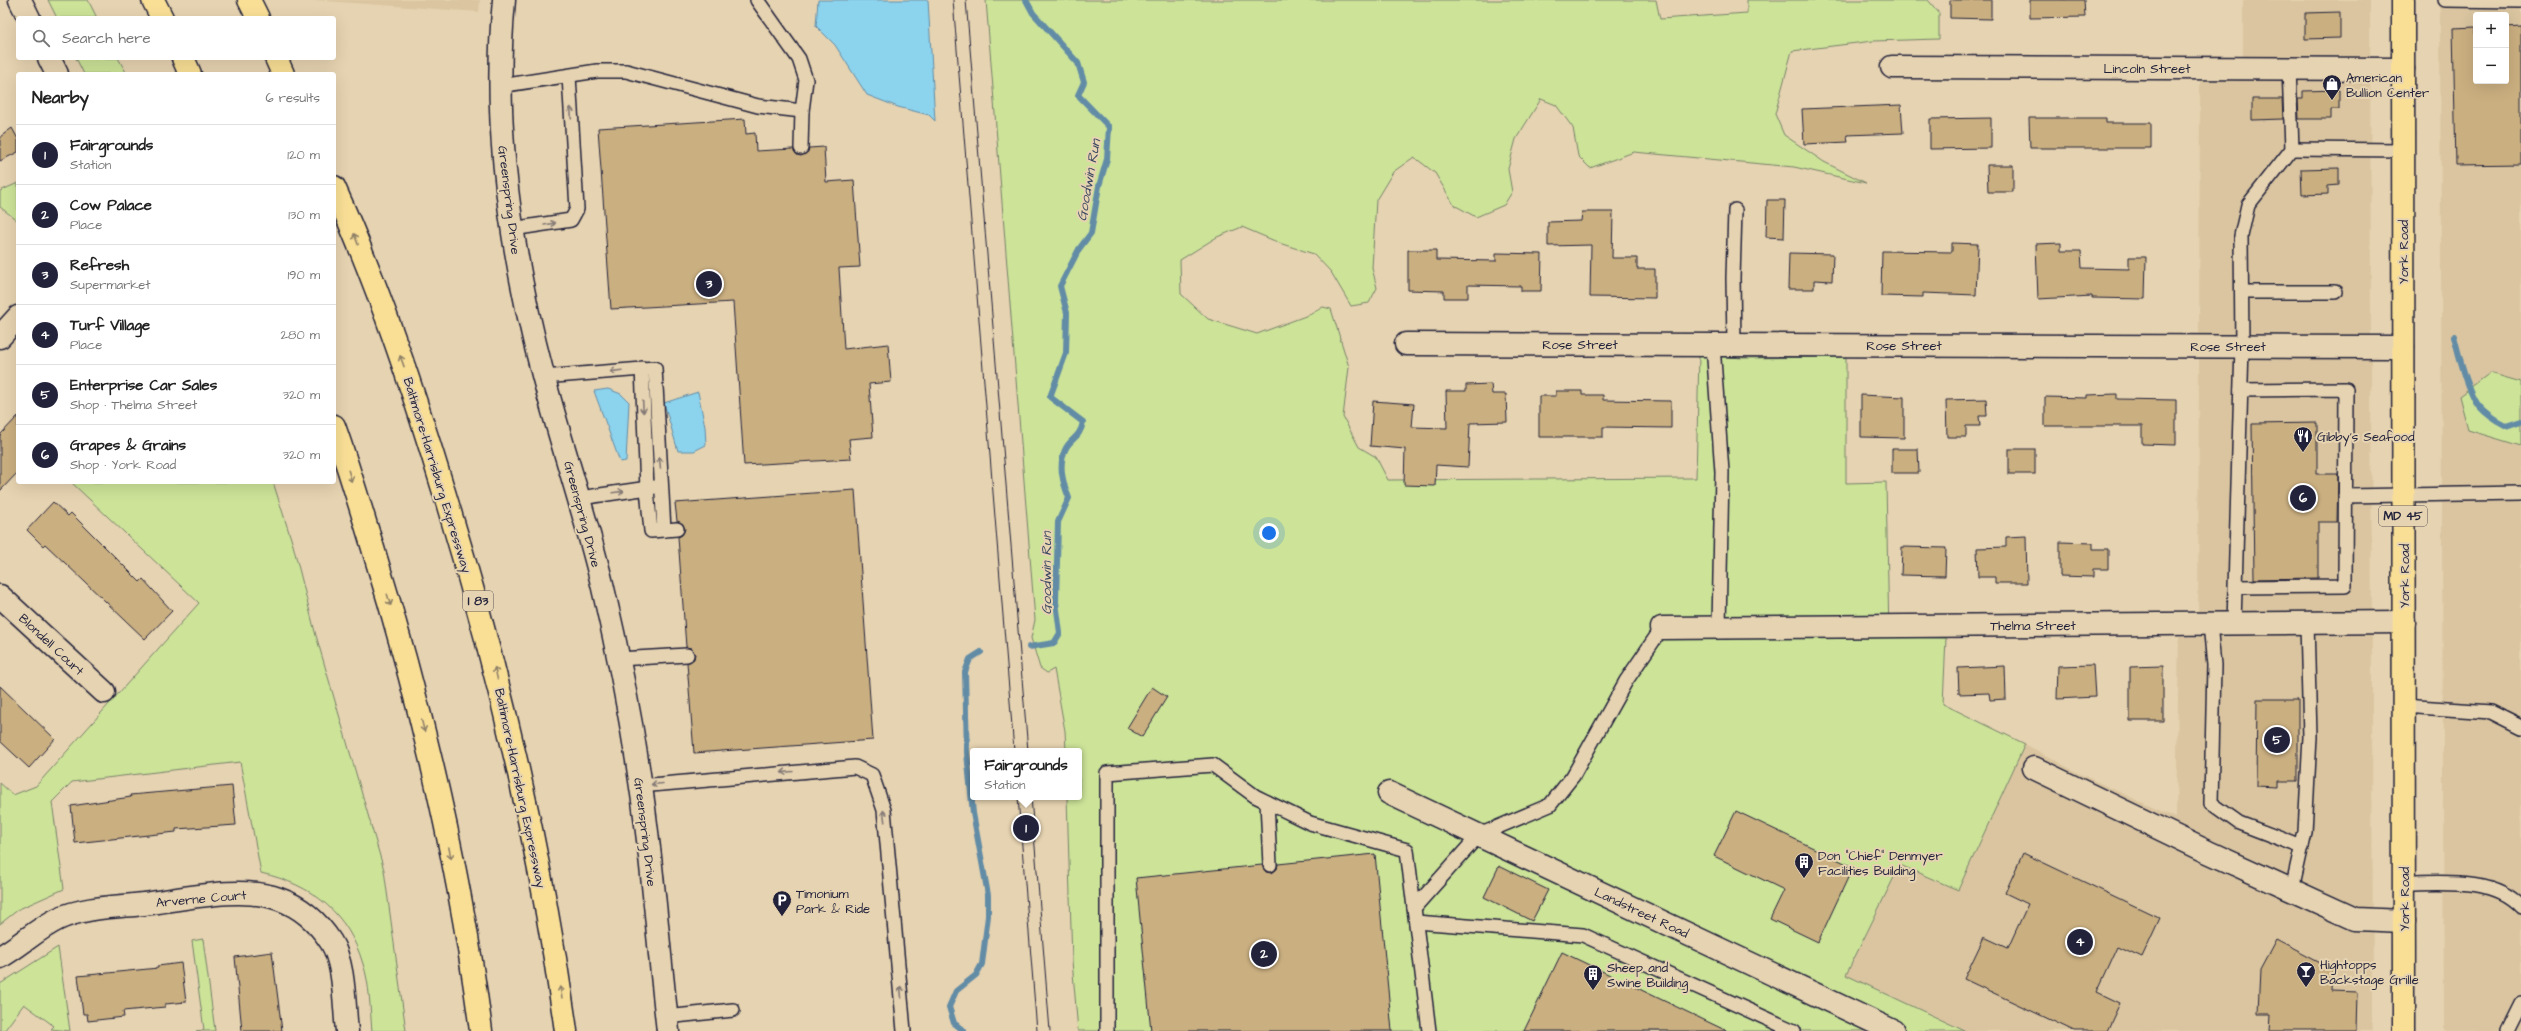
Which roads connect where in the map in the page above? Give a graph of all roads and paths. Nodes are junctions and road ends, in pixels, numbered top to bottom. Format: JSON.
{"nodes":[{"id":1,"x":20,"y":0,"type":"edge"},
{"id":2,"x":153,"y":0,"type":"edge"},
{"id":3,"x":249,"y":0,"type":"edge"},
{"id":4,"x":504,"y":0,"type":"edge"},
{"id":5,"x":757,"y":0,"type":"edge"},
{"id":6,"x":2403,"y":0,"type":"edge"},
{"id":7,"x":2445,"y":0,"type":"edge"},
{"id":8,"x":2521,"y":1,"type":"edge"},
{"id":9,"x":28,"y":16,"type":"edge"},
{"id":10,"x":161,"y":16,"type":"edge"},
{"id":11,"x":257,"y":16,"type":"edge"},
{"id":12,"x":50,"y":60,"type":"edge"},
{"id":13,"x":184,"y":60,"type":"edge"},
{"id":14,"x":277,"y":60,"type":"edge"},
{"id":15,"x":1892,"y":67,"type":"dead end"},
{"id":16,"x":2289,"y":68,"type":"junction"},
{"id":17,"x":2403,"y":69,"type":"junction"},
{"id":18,"x":56,"y":72,"type":"edge"},
{"id":19,"x":189,"y":72,"type":"edge"},
{"id":20,"x":282,"y":72,"type":"edge"},
{"id":21,"x":569,"y":76,"type":"junction"},
{"id":22,"x":500,"y":86,"type":"junction"},
{"id":23,"x":802,"y":111,"type":"junction"},
{"id":24,"x":801,"y":148,"type":"dead end"},
{"id":25,"x":2292,"y":149,"type":"junction"},
{"id":26,"x":2403,"y":150,"type":"junction"},
{"id":27,"x":336,"y":192,"type":"edge"},
{"id":28,"x":1735,"y":210,"type":"dead end"},
{"id":29,"x":512,"y":229,"type":"junction"},
{"id":30,"x":2242,"y":292,"type":"junction"},
{"id":31,"x":2335,"y":292,"type":"dead end"},
{"id":32,"x":16,"y":319,"type":"edge"},
{"id":33,"x":0,"y":337,"type":"edge"},
{"id":34,"x":1406,"y":344,"type":"dead end"},
{"id":35,"x":1724,"y":345,"type":"junction"},
{"id":36,"x":2242,"y":346,"type":"junction"},
{"id":37,"x":2403,"y":347,"type":"junction"},
{"id":38,"x":642,"y":368,"type":"junction"},
{"id":39,"x":543,"y":377,"type":"junction"},
{"id":40,"x":2241,"y":390,"type":"junction"},
{"id":41,"x":336,"y":432,"type":"edge"},
{"id":42,"x":662,"y":486,"type":"junction"},
{"id":43,"x":647,"y":489,"type":"junction"},
{"id":44,"x":2521,"y":493,"type":"edge"},
{"id":45,"x":2345,"y":496,"type":"junction"},
{"id":46,"x":2403,"y":496,"type":"junction"},
{"id":47,"x":580,"y":498,"type":"junction"},
{"id":48,"x":2236,"y":587,"type":"junction"},
{"id":49,"x":0,"y":596,"type":"edge"},
{"id":50,"x":2404,"y":622,"type":"junction"},
{"id":51,"x":2307,"y":623,"type":"junction"},
{"id":52,"x":2210,"y":624,"type":"junction"},
{"id":53,"x":2234,"y":624,"type":"junction"},
{"id":54,"x":1662,"y":628,"type":"joint"},
{"id":55,"x":1719,"y":628,"type":"junction"},
{"id":56,"x":687,"y":655,"type":"dead end"},
{"id":57,"x":618,"y":659,"type":"junction"},
{"id":58,"x":104,"y":692,"type":"dead end"},
{"id":59,"x":2404,"y":706,"type":"junction"},
{"id":60,"x":2521,"y":728,"type":"edge"},
{"id":61,"x":2034,"y":768,"type":"dead end"},
{"id":62,"x":640,"y":786,"type":"junction"},
{"id":63,"x":1389,"y":794,"type":"dead end"},
{"id":64,"x":1267,"y":802,"type":"junction"},
{"id":65,"x":1480,"y":835,"type":"junction"},
{"id":66,"x":2302,"y":847,"type":"junction"},
{"id":67,"x":1270,"y":865,"type":"dead end"},
{"id":68,"x":2404,"y":883,"type":"junction"},
{"id":69,"x":2292,"y":890,"type":"junction"},
{"id":70,"x":2521,"y":907,"type":"edge"},
{"id":71,"x":1414,"y":908,"type":"junction"},
{"id":72,"x":2404,"y":921,"type":"junction"},
{"id":73,"x":1416,"y":922,"type":"junction"},
{"id":74,"x":0,"y":957,"type":"edge"},
{"id":75,"x":2521,"y":1002,"type":"edge"},
{"id":76,"x":733,"y":1010,"type":"dead end"},
{"id":77,"x":667,"y":1024,"type":"edge"},
{"id":78,"x":348,"y":1031,"type":"edge"},
{"id":79,"x":481,"y":1031,"type":"edge"},
{"id":80,"x":566,"y":1031,"type":"edge"},
{"id":81,"x":904,"y":1031,"type":"edge"},
{"id":82,"x":1107,"y":1031,"type":"edge"},
{"id":83,"x":1429,"y":1031,"type":"edge"},
{"id":84,"x":1794,"y":1031,"type":"edge"},
{"id":85,"x":1893,"y":1031,"type":"edge"},
{"id":86,"x":2404,"y":1031,"type":"edge"},
{"id":87,"x":2507,"y":1031,"type":"edge"}],
"edges":[{"from":1,"to":9,"type":"street"},
{"from":2,"to":10,"type":"main road"},
{"from":3,"to":11,"type":"main road"},
{"from":4,"to":22,"type":"street","name":"Greenspring Drive"},
{"from":5,"to":23,"type":"lane"},
{"from":6,"to":17,"type":"main road","name":"York Road","number":"MD 45"},
{"from":7,"to":8,"type":"lane"},
{"from":12,"to":18,"type":"street"},
{"from":13,"to":19,"type":"main road"},
{"from":14,"to":20,"type":"main road"},
{"from":15,"to":16,"type":"street","name":"Lincoln Street"},
{"from":16,"to":17,"type":"street","name":"Lincoln Street"},
{"from":16,"to":25,"type":"lane"},
{"from":17,"to":26,"type":"main road","name":"York Road","number":"MD 45"},
{"from":21,"to":22,"type":"lane"},
{"from":21,"to":23,"type":"lane"},
{"from":29,"to":21,"type":"lane","one_way":true},
{"from":22,"to":29,"type":"street","name":"Greenspring Drive"},
{"from":23,"to":24,"type":"lane"},
{"from":25,"to":26,"type":"lane"},
{"from":25,"to":30,"type":"lane"},
{"from":26,"to":37,"type":"main road","name":"York Road","number":"MD 45"},
{"from":80,"to":27,"type":"main road","name":"Baltimore-Harrisburg Expressway","number":"I 83","one_way":true},
{"from":28,"to":35,"type":"lane"},
{"from":29,"to":39,"type":"street","name":"Greenspring Drive"},
{"from":30,"to":31,"type":"lane"},
{"from":30,"to":36,"type":"lane"},
{"from":32,"to":33,"type":"street"},
{"from":34,"to":35,"type":"street","name":"Rose Street"},
{"from":35,"to":36,"type":"street","name":"Rose Street"},
{"from":35,"to":55,"type":"lane"},
{"from":36,"to":37,"type":"street","name":"Rose Street"},
{"from":36,"to":40,"type":"lane"},
{"from":37,"to":46,"type":"main road","name":"York Road","number":"MD 45"},
{"from":38,"to":39,"type":"lane","one_way":true},
{"from":42,"to":38,"type":"lane","one_way":true},
{"from":38,"to":43,"type":"lane","one_way":true},
{"from":39,"to":47,"type":"street","name":"Greenspring Drive"},
{"from":40,"to":45,"type":"lane"},
{"from":40,"to":48,"type":"lane"},
{"from":41,"to":79,"type":"main road","one_way":true},
{"from":42,"to":43,"type":"lane"},
{"from":42,"to":43,"type":"lane"},
{"from":47,"to":43,"type":"lane","one_way":true},
{"from":44,"to":46,"type":"lane"},
{"from":45,"to":46,"type":"lane"},
{"from":45,"to":48,"type":"lane"},
{"from":46,"to":50,"type":"main road","name":"York Road","number":"MD 45"},
{"from":47,"to":57,"type":"street","name":"Greenspring Drive"},
{"from":48,"to":53,"type":"lane"},
{"from":49,"to":58,"type":"street","name":"Blondell Court"},
{"from":50,"to":51,"type":"street","name":"Thelma Street"},
{"from":50,"to":59,"type":"main road","name":"York Road","number":"MD 45"},
{"from":51,"to":53,"type":"street","name":"Thelma Street"},
{"from":51,"to":66,"type":"lane"},
{"from":52,"to":53,"type":"street","name":"Thelma Street"},
{"from":52,"to":55,"type":"street","name":"Thelma Street"},
{"from":52,"to":66,"type":"lane"},
{"from":54,"to":55,"type":"street","name":"Thelma Street"},
{"from":54,"to":65,"type":"lane"},
{"from":56,"to":57,"type":"lane"},
{"from":57,"to":62,"type":"street","name":"Greenspring Drive"},
{"from":59,"to":60,"type":"lane"},
{"from":59,"to":68,"type":"main road","name":"York Road","number":"MD 45"},
{"from":61,"to":69,"type":"street"},
{"from":62,"to":77,"type":"street","name":"Greenspring Drive"},
{"from":81,"to":62,"type":"lane","one_way":true},
{"from":63,"to":65,"type":"street","name":"Landstreet Road"},
{"from":64,"to":67,"type":"lane"},
{"from":64,"to":71,"type":"lane"},
{"from":64,"to":82,"type":"lane"},
{"from":65,"to":71,"type":"lane"},
{"from":65,"to":85,"type":"street","name":"Landstreet Road"},
{"from":66,"to":69,"type":"lane"},
{"from":68,"to":70,"type":"lane"},
{"from":68,"to":72,"type":"main road","name":"York Road","number":"MD 45"},
{"from":69,"to":72,"type":"street"},
{"from":71,"to":73,"type":"lane"},
{"from":72,"to":86,"type":"main road","name":"York Road","number":"MD 45"},
{"from":73,"to":83,"type":"lane"},
{"from":73,"to":84,"type":"lane"},
{"from":74,"to":78,"type":"street","name":"Arverne Court"},
{"from":75,"to":87,"type":"lane"},
{"from":76,"to":77,"type":"lane"}]}
